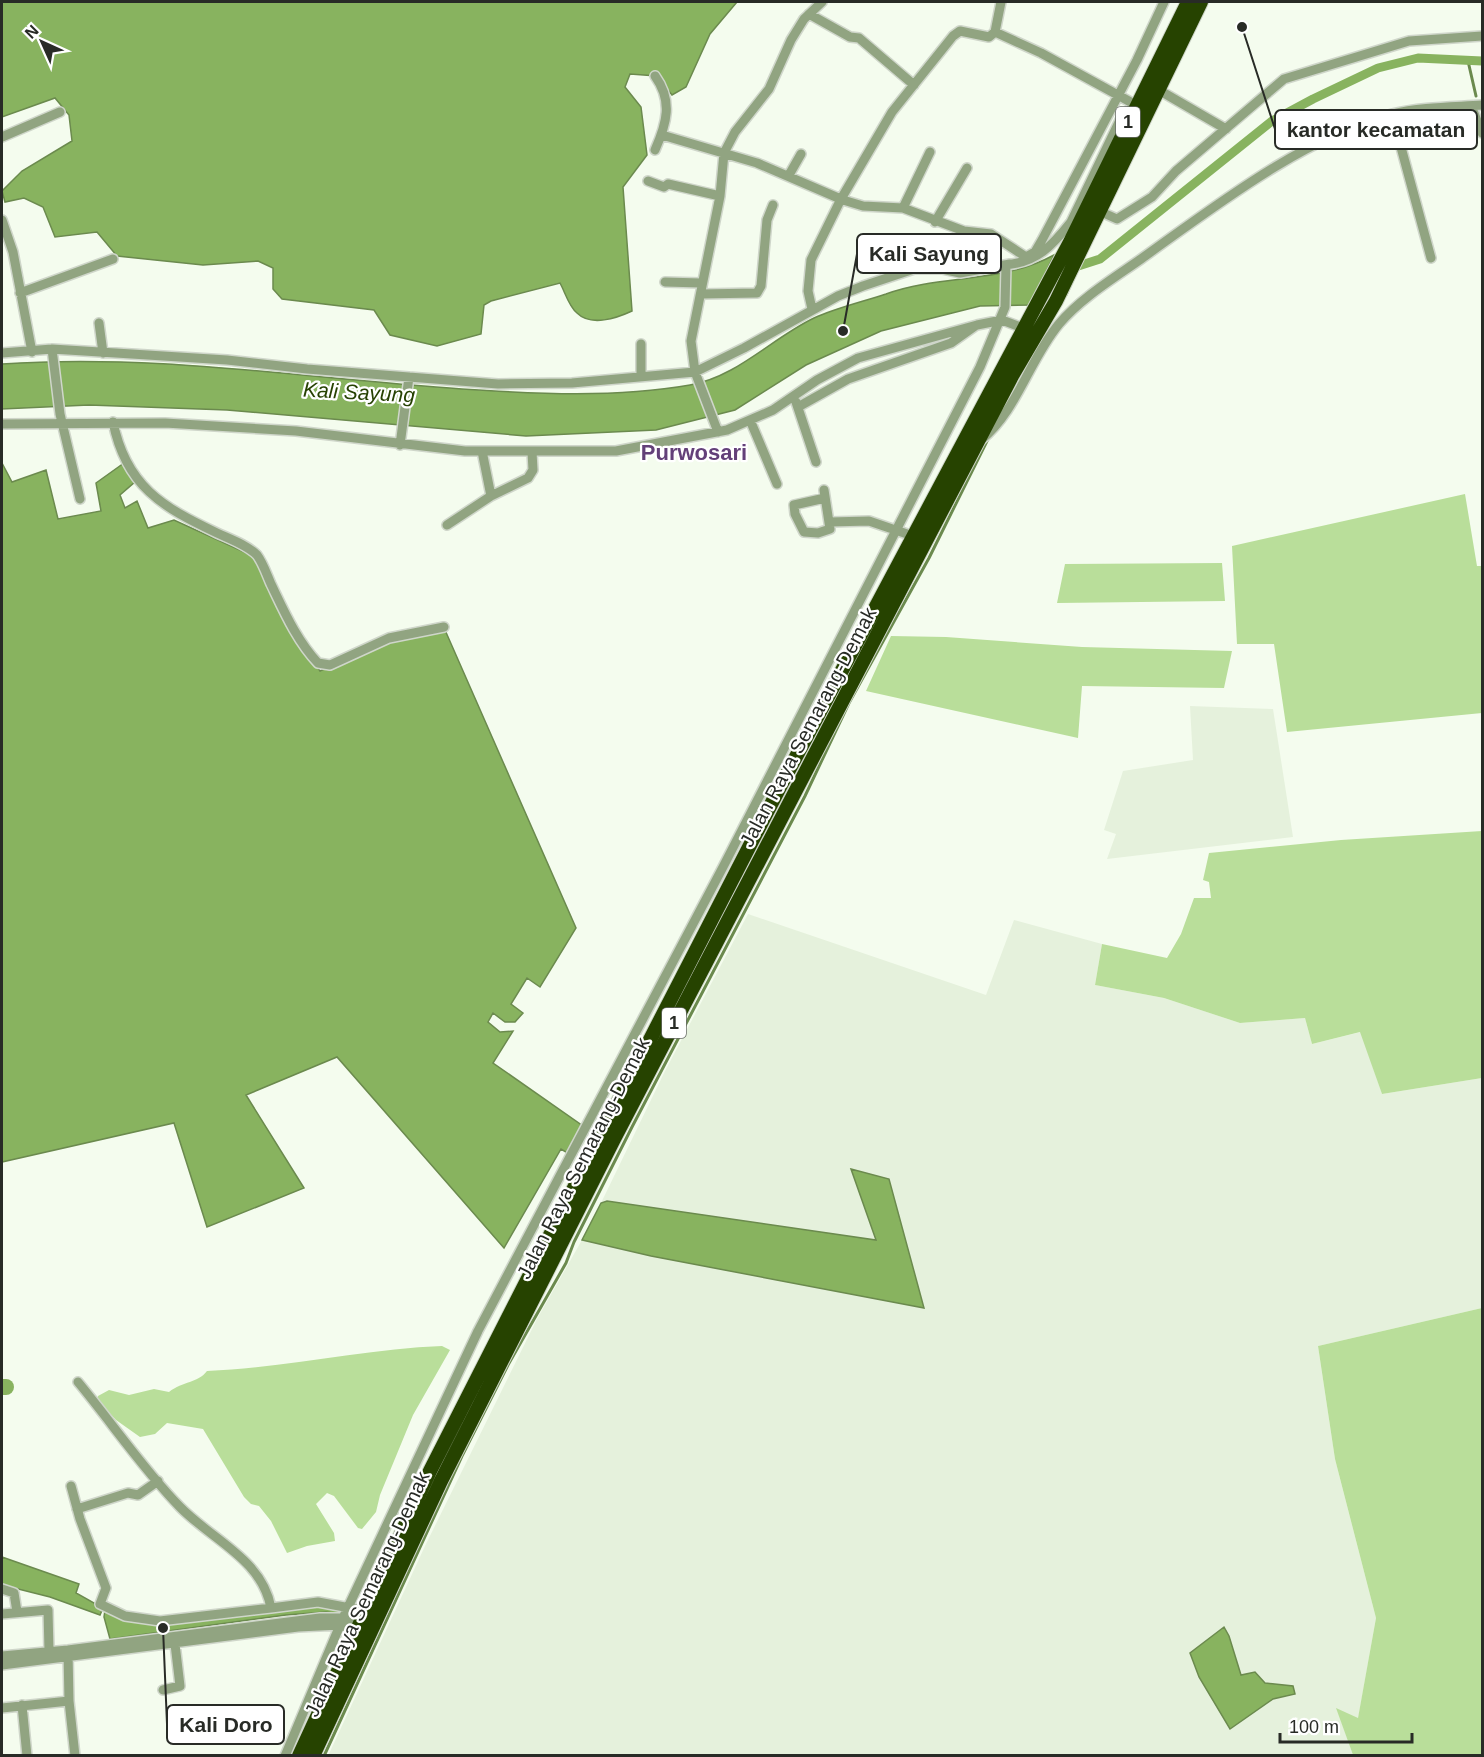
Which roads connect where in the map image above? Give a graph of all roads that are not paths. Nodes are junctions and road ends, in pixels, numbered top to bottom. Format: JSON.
{"nodes":[{"id":1,"x":822,"y":2,"type":"edge"},
{"id":2,"x":1001,"y":2,"type":"edge"},
{"id":3,"x":1164,"y":2,"type":"edge"},
{"id":4,"x":1201,"y":2,"type":"edge"},
{"id":5,"x":1184,"y":3,"type":"edge"},
{"id":6,"x":809,"y":14,"type":"junction"},
{"id":7,"x":1155,"y":25,"type":"junction"},
{"id":8,"x":995,"y":32,"type":"junction"},
{"id":9,"x":1170,"y":32,"type":"junction"},
{"id":10,"x":1482,"y":36,"type":"edge"},
{"id":11,"x":654,"y":76,"type":"dead end"},
{"id":12,"x":914,"y":85,"type":"junction"},
{"id":13,"x":1156,"y":89,"type":"junction"},
{"id":14,"x":1119,"y":97,"type":"junction"},
{"id":15,"x":1134,"y":105,"type":"junction"},
{"id":16,"x":1482,"y":105,"type":"edge"},
{"id":17,"x":1471,"y":106,"type":"junction"},
{"id":18,"x":60,"y":112,"type":"dead end"},
{"id":19,"x":1392,"y":114,"type":"junction"},
{"id":20,"x":1226,"y":129,"type":"junction"},
{"id":21,"x":1482,"y":133,"type":"edge"},
{"id":22,"x":662,"y":135,"type":"junction"},
{"id":23,"x":2,"y":137,"type":"edge"},
{"id":24,"x":656,"y":150,"type":"dead end"},
{"id":25,"x":930,"y":152,"type":"dead end"},
{"id":26,"x":724,"y":153,"type":"junction"},
{"id":27,"x":801,"y":154,"type":"dead end"},
{"id":28,"x":1090,"y":164,"type":"junction"},
{"id":29,"x":967,"y":168,"type":"dead end"},
{"id":30,"x":789,"y":175,"type":"junction"},
{"id":31,"x":648,"y":181,"type":"dead end"},
{"id":32,"x":1095,"y":182,"type":"junction"},
{"id":33,"x":720,"y":196,"type":"junction"},
{"id":34,"x":841,"y":199,"type":"junction"},
{"id":35,"x":773,"y":205,"type":"dead end"},
{"id":36,"x":903,"y":208,"type":"junction"},
{"id":37,"x":1099,"y":211,"type":"junction"},
{"id":38,"x":2,"y":220,"type":"edge"},
{"id":39,"x":935,"y":222,"type":"junction"},
{"id":40,"x":1030,"y":258,"type":"junction"},
{"id":41,"x":1431,"y":258,"type":"dead end"},
{"id":42,"x":113,"y":259,"type":"dead end"},
{"id":43,"x":1006,"y":268,"type":"junction"},
{"id":44,"x":664,"y":282,"type":"dead end"},
{"id":45,"x":701,"y":283,"type":"junction"},
{"id":46,"x":20,"y":293,"type":"junction"},
{"id":47,"x":700,"y":294,"type":"junction"},
{"id":48,"x":812,"y":309,"type":"junction"},
{"id":49,"x":1002,"y":320,"type":"junction"},
{"id":50,"x":99,"y":322,"type":"dead end"},
{"id":51,"x":977,"y":324,"type":"junction"},
{"id":52,"x":1023,"y":328,"type":"junction"},
{"id":53,"x":641,"y":344,"type":"dead end"},
{"id":54,"x":32,"y":352,"type":"junction"},
{"id":55,"x":2,"y":353,"type":"edge"},
{"id":56,"x":103,"y":353,"type":"junction"},
{"id":57,"x":53,"y":354,"type":"junction"},
{"id":58,"x":641,"y":375,"type":"junction"},
{"id":59,"x":697,"y":376,"type":"junction"},
{"id":60,"x":409,"y":379,"type":"junction"},
{"id":61,"x":794,"y":396,"type":"junction"},
{"id":62,"x":798,"y":407,"type":"junction"},
{"id":63,"x":61,"y":419,"type":"junction"},
{"id":64,"x":750,"y":420,"type":"junction"},
{"id":65,"x":113,"y":422,"type":"junction"},
{"id":66,"x":2,"y":424,"type":"edge"},
{"id":67,"x":718,"y":432,"type":"junction"},
{"id":68,"x":401,"y":443,"type":"junction"},
{"id":69,"x":978,"y":443,"type":"junction"},
{"id":70,"x":482,"y":451,"type":"junction"},
{"id":71,"x":532,"y":452,"type":"junction"},
{"id":72,"x":816,"y":462,"type":"dead end"},
{"id":73,"x":777,"y":484,"type":"dead end"},
{"id":74,"x":491,"y":496,"type":"junction"},
{"id":75,"x":80,"y":500,"type":"dead end"},
{"id":76,"x":830,"y":522,"type":"junction"},
{"id":77,"x":447,"y":525,"type":"dead end"},
{"id":78,"x":905,"y":532,"type":"junction"},
{"id":79,"x":444,"y":627,"type":"dead end"},
{"id":80,"x":782,"y":785,"type":"junction"},
{"id":81,"x":796,"y":791,"type":"junction"},
{"id":82,"x":478,"y":1331,"type":"junction"},
{"id":83,"x":500,"y":1335,"type":"junction"},
{"id":84,"x":78,"y":1382,"type":"dead end"},
{"id":85,"x":158,"y":1481,"type":"junction"},
{"id":86,"x":71,"y":1486,"type":"dead end"},
{"id":87,"x":77,"y":1509,"type":"junction"},
{"id":88,"x":2,"y":1589,"type":"edge"},
{"id":89,"x":349,"y":1606,"type":"junction"},
{"id":90,"x":271,"y":1608,"type":"junction"},
{"id":91,"x":249,"y":1610,"type":"junction"},
{"id":92,"x":17,"y":1612,"type":"junction"},
{"id":93,"x":2,"y":1614,"type":"edge"},
{"id":94,"x":341,"y":1621,"type":"junction"},
{"id":95,"x":168,"y":1622,"type":"junction"},
{"id":96,"x":251,"y":1624,"type":"junction"},
{"id":97,"x":363,"y":1625,"type":"junction"},
{"id":98,"x":172,"y":1638,"type":"junction"},
{"id":99,"x":49,"y":1651,"type":"junction"},
{"id":100,"x":67,"y":1654,"type":"junction"},
{"id":101,"x":2,"y":1656,"type":"edge"},
{"id":102,"x":2,"y":1665,"type":"edge"},
{"id":103,"x":163,"y":1690,"type":"dead end"},
{"id":104,"x":69,"y":1701,"type":"junction"},
{"id":105,"x":22,"y":1705,"type":"junction"},
{"id":106,"x":2,"y":1708,"type":"edge"},
{"id":107,"x":27,"y":1755,"type":"edge"},
{"id":108,"x":75,"y":1755,"type":"edge"},
{"id":109,"x":285,"y":1755,"type":"edge"},
{"id":110,"x":299,"y":1755,"type":"edge"},
{"id":111,"x":313,"y":1755,"type":"edge"}],
"edges":[{"from":1,"to":6,"type":"street"},
{"from":2,"to":8,"type":"street"},
{"from":3,"to":7,"type":"street"},
{"from":4,"to":13,"type":"highway","number":"1"},
{"from":5,"to":9,"type":"highway","number":"1"},
{"from":6,"to":12,"type":"street"},
{"from":6,"to":26,"type":"street"},
{"from":7,"to":9,"type":"street"},
{"from":7,"to":14,"type":"street"},
{"from":8,"to":12,"type":"street"},
{"from":8,"to":14,"type":"street"},
{"from":9,"to":15,"type":"highway","number":"1"},
{"from":10,"to":20,"type":"street"},
{"from":11,"to":22,"type":"street"},
{"from":12,"to":34,"type":"street"},
{"from":13,"to":20,"type":"street"},
{"from":13,"to":37,"type":"highway","number":"1"},
{"from":14,"to":15,"type":"street"},
{"from":14,"to":28,"type":"street"},
{"from":15,"to":28,"type":"street"},
{"from":15,"to":32,"type":"highway","number":"1"},
{"from":16,"to":17,"type":"street"},
{"from":17,"to":19,"type":"street"},
{"from":17,"to":21,"type":"street"},
{"from":18,"to":23,"type":"street"},
{"from":19,"to":41,"type":"street"},
{"from":19,"to":69,"type":"street"},
{"from":20,"to":37,"type":"street"},
{"from":22,"to":24,"type":"street"},
{"from":22,"to":26,"type":"street"},
{"from":25,"to":36,"type":"street"},
{"from":26,"to":30,"type":"street"},
{"from":26,"to":33,"type":"street"},
{"from":27,"to":30,"type":"street"},
{"from":28,"to":32,"type":"street"},
{"from":28,"to":40,"type":"street"},
{"from":29,"to":39,"type":"street"},
{"from":30,"to":34,"type":"street"},
{"from":31,"to":33,"type":"street"},
{"from":32,"to":40,"type":"street"},
{"from":32,"to":52,"type":"highway","name":"Jalan Raya Semarang-Demak","number":"1"},
{"from":33,"to":45,"type":"street"},
{"from":34,"to":36,"type":"street"},
{"from":34,"to":48,"type":"street"},
{"from":35,"to":47,"type":"street"},
{"from":36,"to":39,"type":"street"},
{"from":37,"to":69,"type":"highway","name":"Jalan Raya Semarang-Demak","number":"1"},
{"from":38,"to":46,"type":"street"},
{"from":39,"to":40,"type":"street"},
{"from":40,"to":43,"type":"street"},
{"from":42,"to":46,"type":"street"},
{"from":43,"to":48,"type":"street"},
{"from":43,"to":49,"type":"street"},
{"from":44,"to":45,"type":"street"},
{"from":45,"to":47,"type":"street"},
{"from":46,"to":54,"type":"street"},
{"from":47,"to":59,"type":"street"},
{"from":48,"to":59,"type":"street"},
{"from":49,"to":51,"type":"street"},
{"from":49,"to":52,"type":"street"},
{"from":49,"to":78,"type":"street"},
{"from":50,"to":56,"type":"street"},
{"from":51,"to":61,"type":"street"},
{"from":51,"to":62,"type":"street"},
{"from":52,"to":78,"type":"highway","name":"Jalan Raya Semarang-Demak","number":"1"},
{"from":53,"to":58,"type":"street"},
{"from":54,"to":55,"type":"street"},
{"from":54,"to":57,"type":"street"},
{"from":56,"to":57,"type":"street"},
{"from":56,"to":60,"type":"street"},
{"from":57,"to":63,"type":"street"},
{"from":58,"to":59,"type":"street"},
{"from":58,"to":60,"type":"street"},
{"from":59,"to":67,"type":"street"},
{"from":60,"to":68,"type":"street"},
{"from":61,"to":62,"type":"street"},
{"from":61,"to":64,"type":"street"},
{"from":62,"to":72,"type":"street"},
{"from":63,"to":65,"type":"street"},
{"from":63,"to":66,"type":"street"},
{"from":63,"to":75,"type":"street"},
{"from":64,"to":67,"type":"street"},
{"from":64,"to":73,"type":"street"},
{"from":65,"to":68,"type":"street"},
{"from":65,"to":79,"type":"street"},
{"from":67,"to":71,"type":"street"},
{"from":68,"to":70,"type":"street"},
{"from":69,"to":81,"type":"highway","name":"Jalan Raya Semarang-Demak","number":"1"},
{"from":70,"to":71,"type":"street"},
{"from":70,"to":74,"type":"street"},
{"from":71,"to":74,"type":"street"},
{"from":74,"to":77,"type":"street"},
{"from":76,"to":76,"type":"street"},
{"from":76,"to":78,"type":"street"},
{"from":78,"to":80,"type":"highway","name":"Jalan Raya Semarang-Demak","number":"1"},
{"from":78,"to":82,"type":"street"},
{"from":80,"to":81,"type":"highway"},
{"from":80,"to":83,"type":"highway","name":"Jalan Raya Semarang-Demak","number":"1"},
{"from":81,"to":97,"type":"highway","name":"Jalan Raya Semarang-Demak","number":"1"},
{"from":82,"to":83,"type":"street"},
{"from":82,"to":89,"type":"street"},
{"from":83,"to":97,"type":"highway","name":"Jalan Raya Semarang-Demak","number":"1"},
{"from":84,"to":85,"type":"street"},
{"from":85,"to":87,"type":"street"},
{"from":85,"to":90,"type":"street"},
{"from":86,"to":87,"type":"street"},
{"from":87,"to":95,"type":"street"},
{"from":88,"to":92,"type":"street"},
{"from":89,"to":90,"type":"street"},
{"from":89,"to":94,"type":"street"},
{"from":89,"to":97,"type":"street"},
{"from":90,"to":91,"type":"street"},
{"from":91,"to":95,"type":"street"},
{"from":91,"to":96,"type":"street"},
{"from":92,"to":93,"type":"street"},
{"from":92,"to":99,"type":"street"},
{"from":94,"to":96,"type":"street"},
{"from":94,"to":97,"type":"street"},
{"from":94,"to":98,"type":"street"},
{"from":94,"to":109,"type":"street"},
{"from":95,"to":98,"type":"street"},
{"from":96,"to":98,"type":"street"},
{"from":97,"to":110,"type":"highway","name":"Jalan Raya Semarang-Demak","number":"1"},
{"from":97,"to":111,"type":"highway","name":"Jalan Raya Semarang-Demak","number":"1"},
{"from":98,"to":100,"type":"street"},
{"from":98,"to":103,"type":"street"},
{"from":99,"to":100,"type":"street"},
{"from":99,"to":101,"type":"street"},
{"from":100,"to":102,"type":"street"},
{"from":100,"to":104,"type":"street"},
{"from":104,"to":105,"type":"street"},
{"from":104,"to":108,"type":"street"},
{"from":105,"to":106,"type":"street"},
{"from":105,"to":107,"type":"street"}]}
